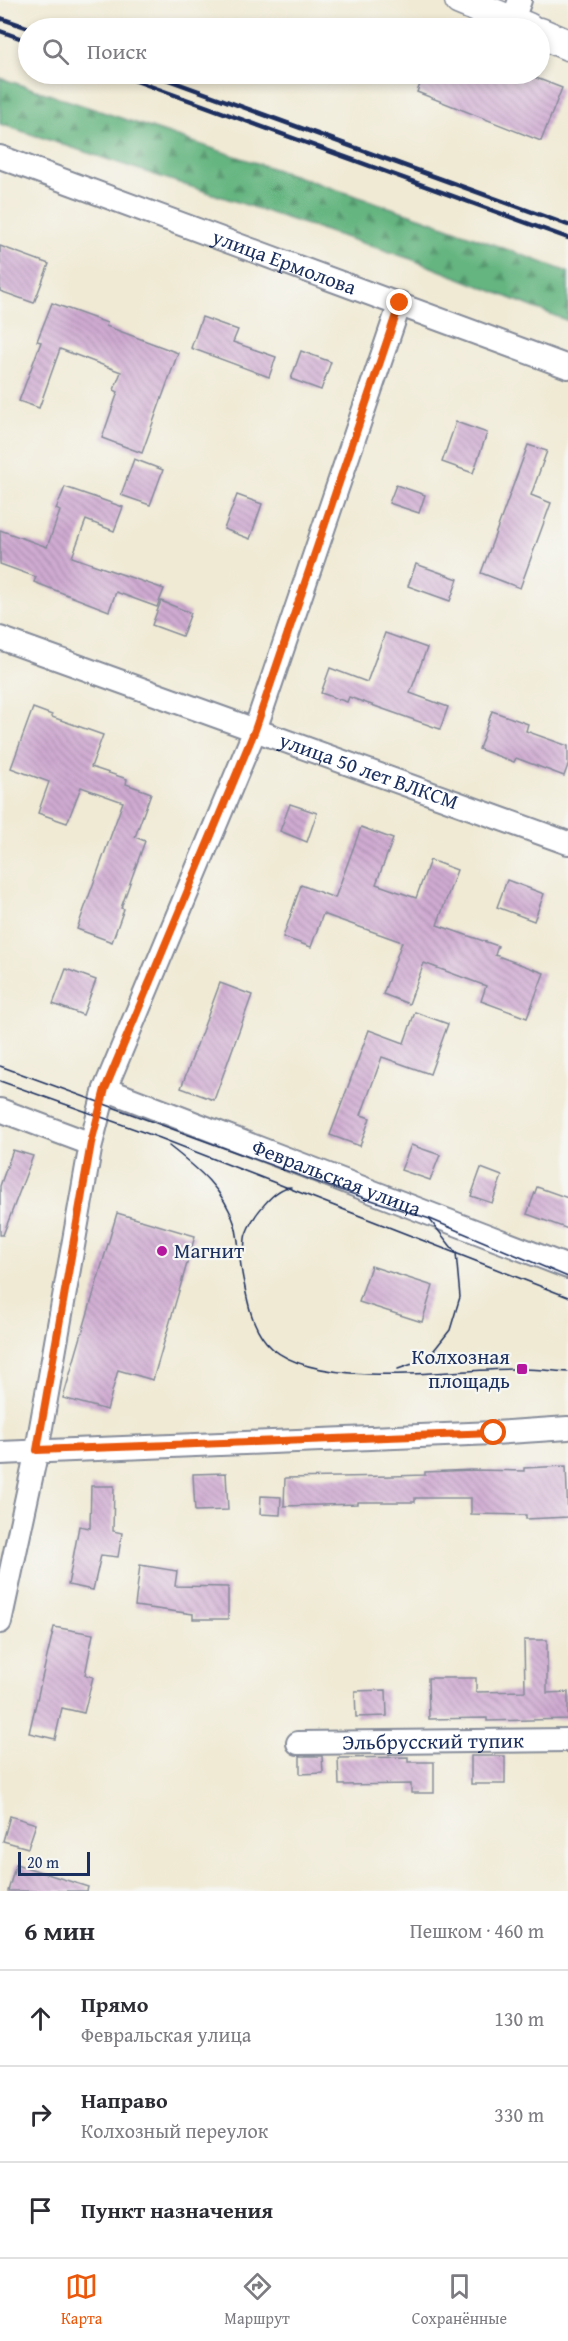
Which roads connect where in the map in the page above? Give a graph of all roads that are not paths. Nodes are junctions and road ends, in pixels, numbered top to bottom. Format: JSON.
{"nodes":[{"id":1,"x":460,"y":0,"type":"edge"},
{"id":2,"x":520,"y":17,"type":"edge"},
{"id":3,"x":550,"y":37,"type":"edge"},
{"id":4,"x":568,"y":45,"type":"edge"},
{"id":5,"x":0,"y":157,"type":"edge"},
{"id":6,"x":400,"y":303,"type":"junction"},
{"id":7,"x":568,"y":367,"type":"edge"},
{"id":8,"x":0,"y":638,"type":"edge"},
{"id":9,"x":255,"y":730,"type":"junction"},
{"id":10,"x":568,"y":843,"type":"edge"},
{"id":11,"x":105,"y":1089,"type":"junction"},
{"id":12,"x":0,"y":1110,"type":"edge"},
{"id":13,"x":91,"y":1143,"type":"junction"},
{"id":14,"x":568,"y":1267,"type":"edge"},
{"id":15,"x":568,"y":1428,"type":"edge"},
{"id":16,"x":37,"y":1450,"type":"junction"},
{"id":17,"x":0,"y":1453,"type":"edge"},
{"id":18,"x":0,"y":1622,"type":"edge"},
{"id":19,"x":568,"y":1740,"type":"edge"},
{"id":20,"x":298,"y":1743,"type":"dead end"}],
"edges":[{"from":1,"to":2,"type":"main road"},
{"from":3,"to":4,"type":"main road"},
{"from":5,"to":6,"type":"street","name":"улица Ермолова"},
{"from":6,"to":7,"type":"street","name":"улица Ермолова"},
{"from":6,"to":9,"type":"street"},
{"from":8,"to":9,"type":"street","name":"улица 50 лет ВЛКСМ"},
{"from":9,"to":10,"type":"street","name":"улица 50 лет ВЛКСМ"},
{"from":9,"to":11,"type":"street"},
{"from":11,"to":13,"type":"street"},
{"from":11,"to":14,"type":"street","name":"Февральская улица"},
{"from":12,"to":13,"type":"street"},
{"from":13,"to":16,"type":"street"},
{"from":15,"to":16,"type":"street"},
{"from":16,"to":17,"type":"street"},
{"from":16,"to":18,"type":"street"},
{"from":19,"to":20,"type":"street","name":"Эльбрусский тупик"}]}
